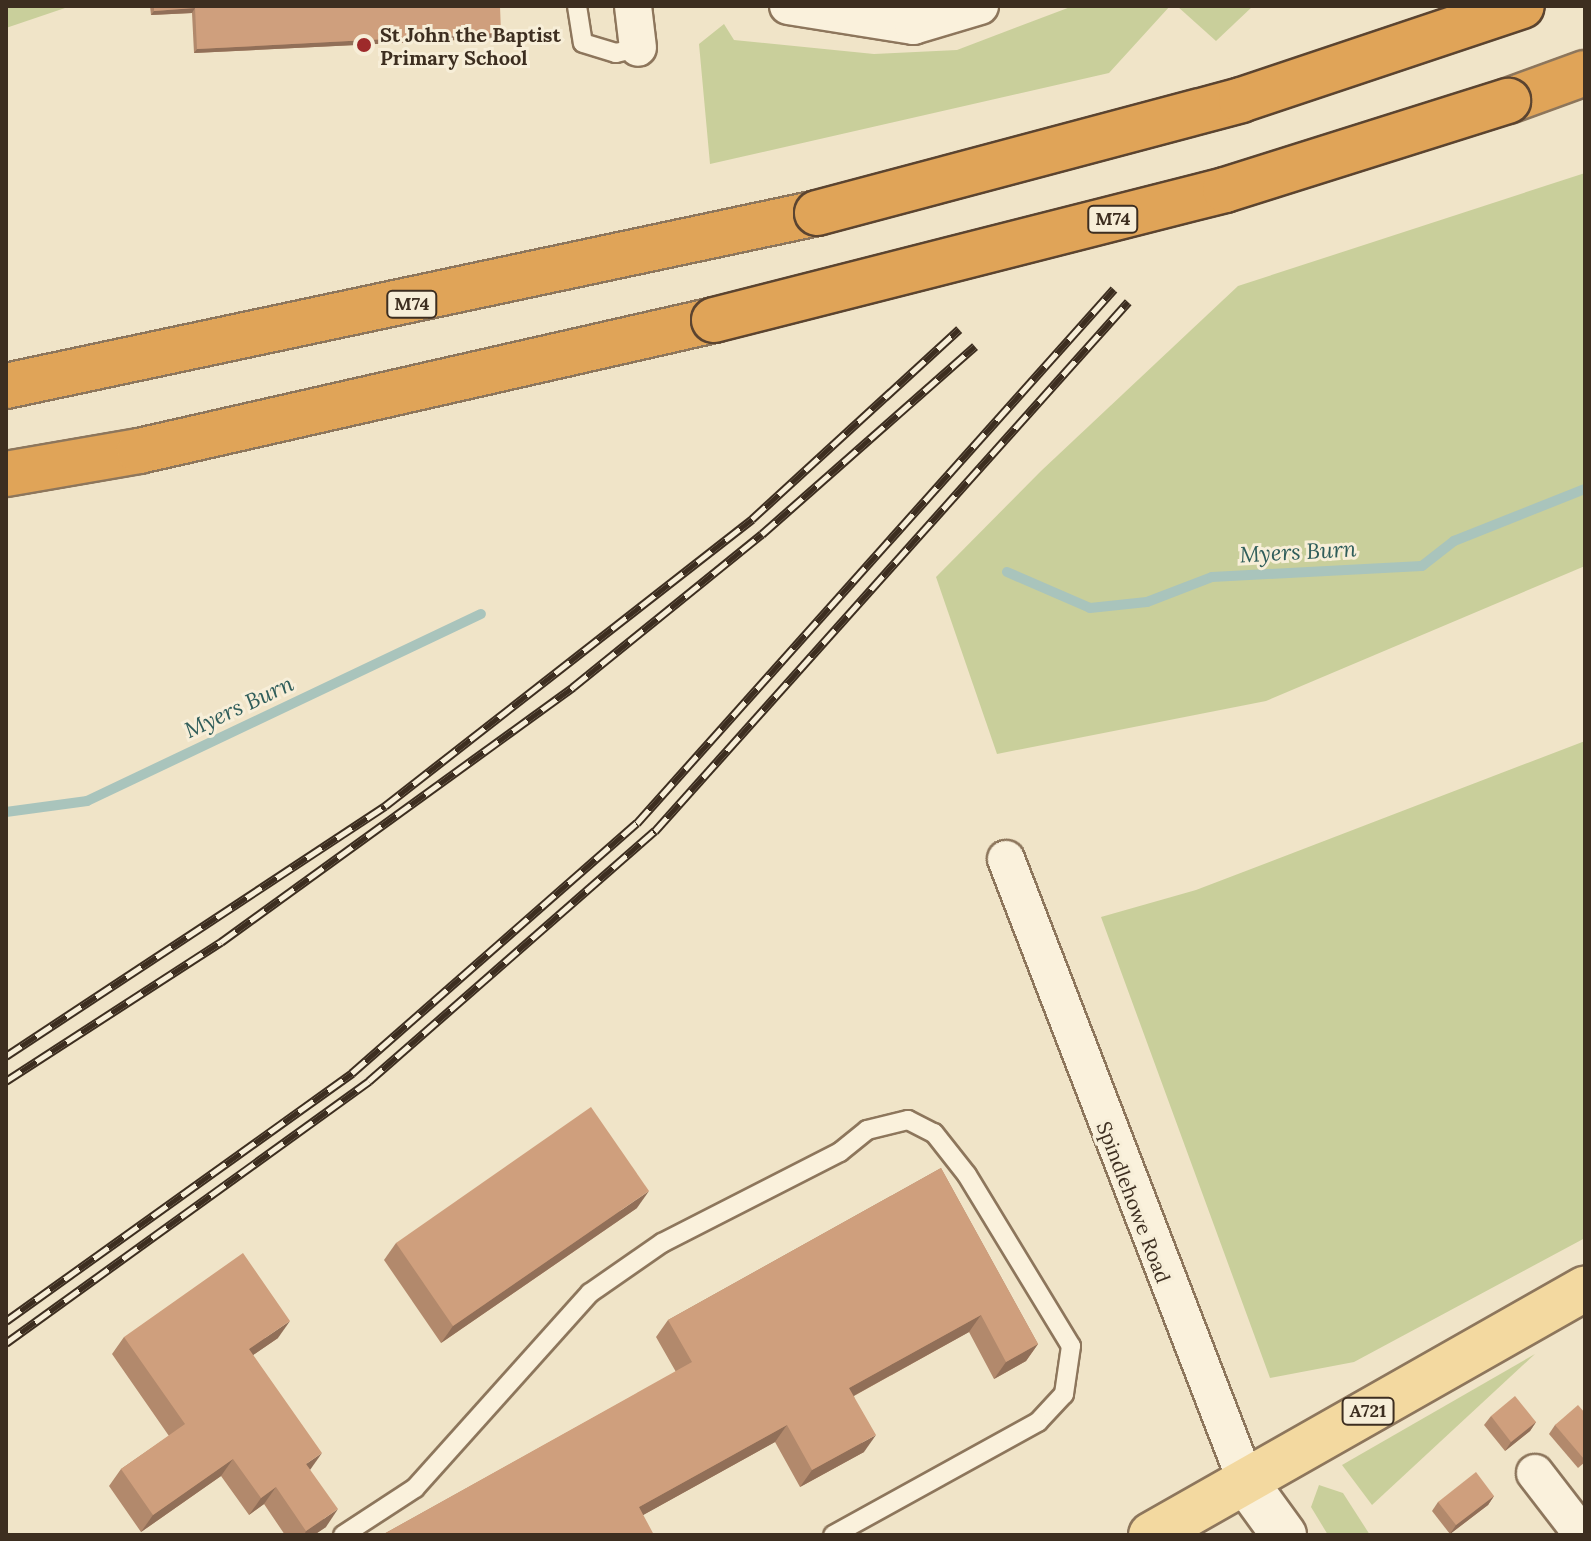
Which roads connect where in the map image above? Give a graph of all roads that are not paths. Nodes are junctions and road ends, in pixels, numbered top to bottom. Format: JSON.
{"nodes":[{"id":1,"x":577,"y":6,"type":"edge"},
{"id":2,"x":633,"y":6,"type":"edge"},
{"id":3,"x":788,"y":6,"type":"edge"},
{"id":4,"x":980,"y":6,"type":"edge"},
{"id":5,"x":1522,"y":6,"type":"edge"},
{"id":6,"x":638,"y":48,"type":"joint"},
{"id":7,"x":1585,"y":73,"type":"edge"},
{"id":8,"x":6,"y":386,"type":"edge"},
{"id":9,"x":6,"y":474,"type":"edge"},
{"id":10,"x":1006,"y":859,"type":"dead end"},
{"id":11,"x":1585,"y":1288,"type":"edge"},
{"id":12,"x":1535,"y":1473,"type":"dead end"},
{"id":13,"x":1247,"y":1484,"type":"junction"},
{"id":14,"x":1573,"y":1527,"type":"edge"},
{"id":15,"x":343,"y":1535,"type":"edge"},
{"id":16,"x":833,"y":1535,"type":"edge"},
{"id":17,"x":1151,"y":1535,"type":"edge"},
{"id":18,"x":1284,"y":1535,"type":"edge"}],
"edges":[{"from":1,"to":6,"type":"lane"},
{"from":2,"to":6,"type":"street"},
{"from":3,"to":4,"type":"street"},
{"from":5,"to":8,"type":"highway","number":"M74","bridge":true},
{"from":7,"to":9,"type":"highway","number":"M74","bridge":true},
{"from":10,"to":13,"type":"street","name":"Spindlehowe Road"},
{"from":11,"to":13,"type":"main road","number":"A721"},
{"from":12,"to":14,"type":"street"},
{"from":13,"to":17,"type":"main road","number":"A721"},
{"from":13,"to":18,"type":"street","name":"Spindlehowe Road"},
{"from":15,"to":16,"type":"lane"}]}
